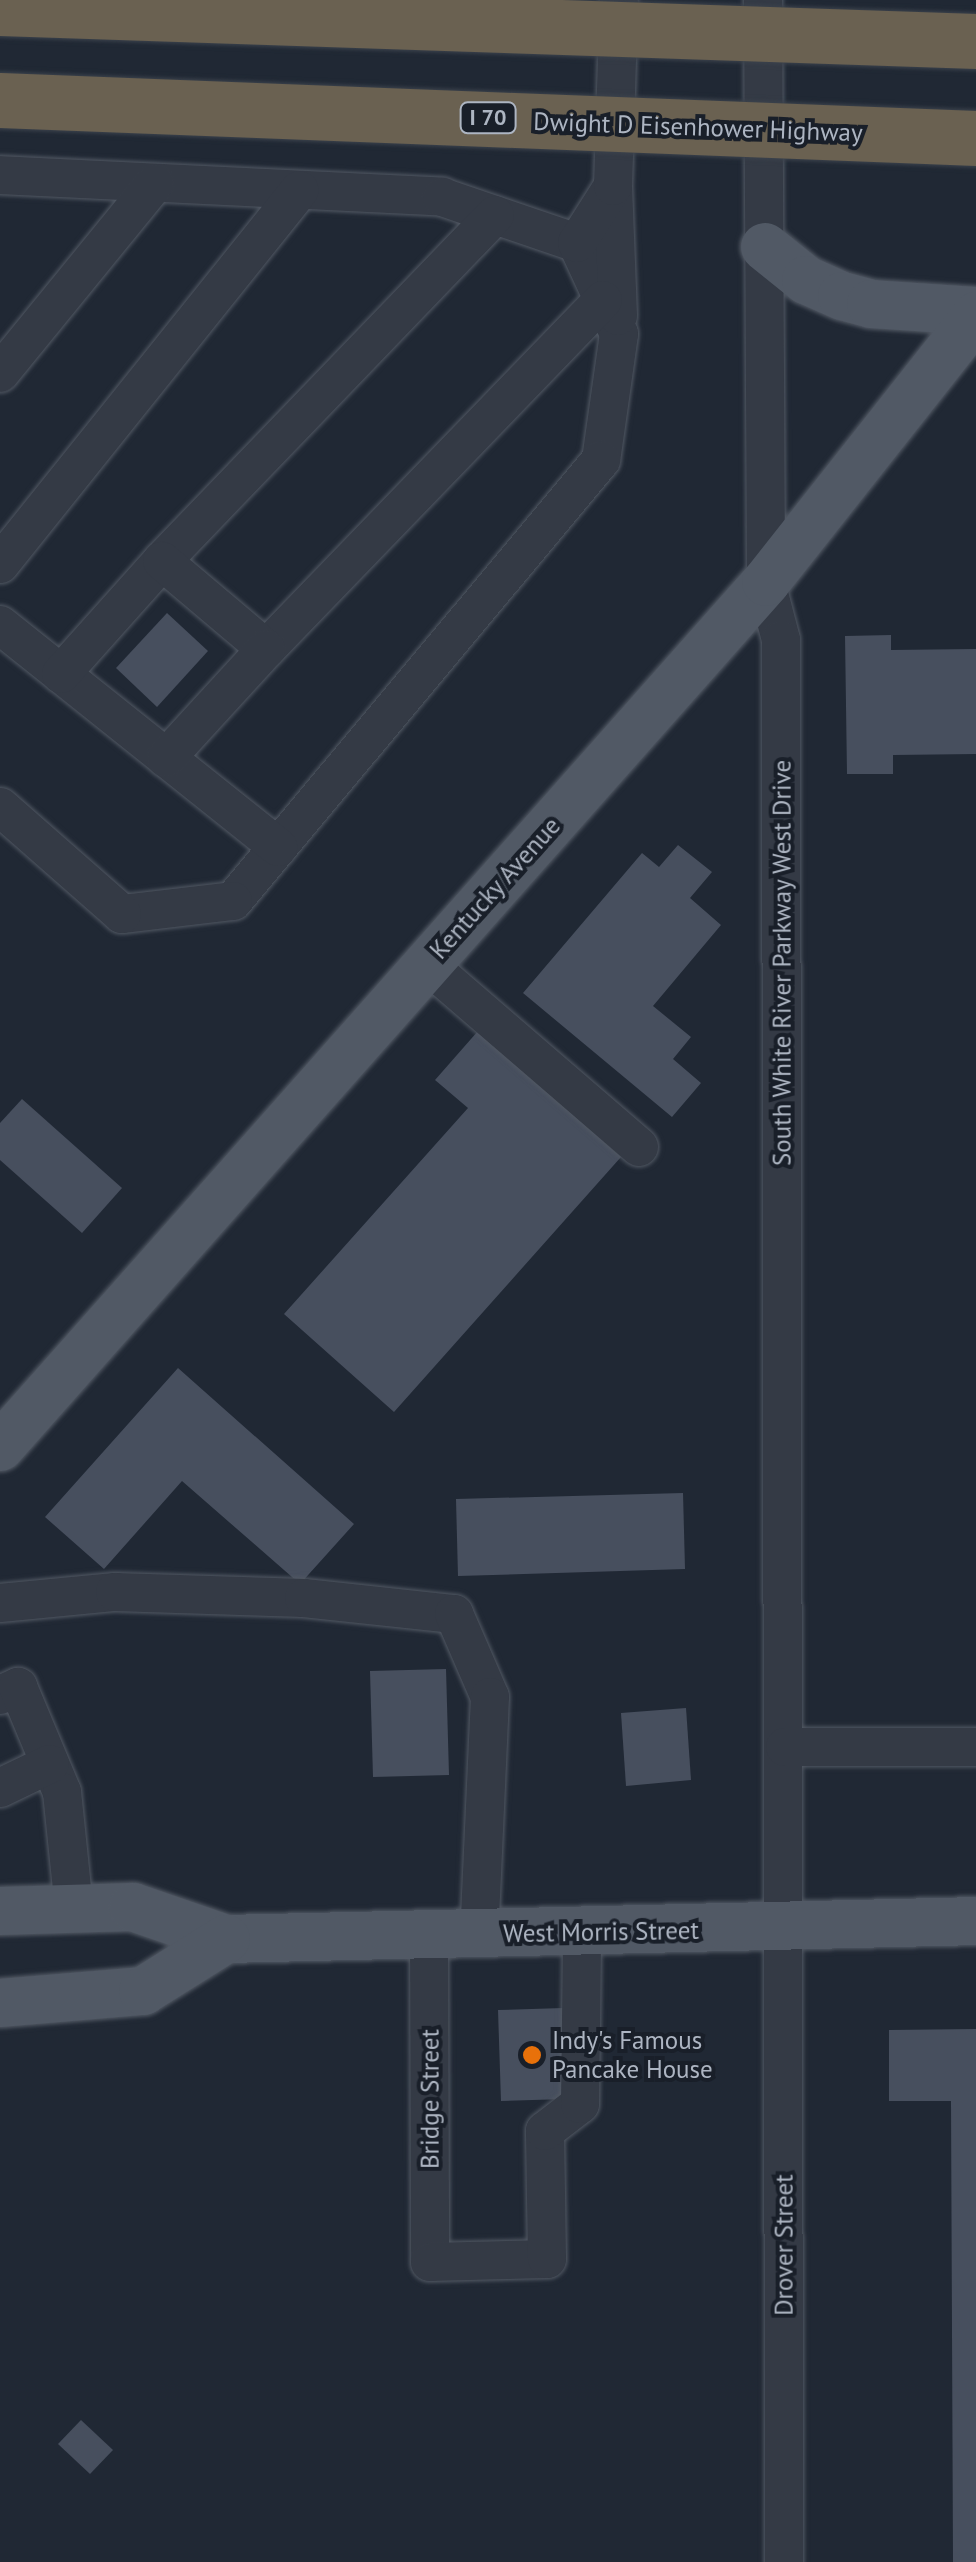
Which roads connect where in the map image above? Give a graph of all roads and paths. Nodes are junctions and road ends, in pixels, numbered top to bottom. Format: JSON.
{"nodes":[{"id":1,"x":619,"y":0,"type":"edge"},
{"id":2,"x":763,"y":0,"type":"edge"},
{"id":3,"x":0,"y":8,"type":"edge"},
{"id":4,"x":976,"y":41,"type":"edge"},
{"id":5,"x":0,"y":100,"type":"edge"},
{"id":6,"x":976,"y":138,"type":"edge"},
{"id":7,"x":0,"y":174,"type":"edge"},
{"id":8,"x":155,"y":183,"type":"junction"},
{"id":9,"x":613,"y":186,"type":"junction"},
{"id":10,"x":300,"y":190,"type":"junction"},
{"id":11,"x":495,"y":215,"type":"junction"},
{"id":12,"x":577,"y":243,"type":"junction"},
{"id":13,"x":764,"y":248,"type":"junction"},
{"id":14,"x":603,"y":300,"type":"junction"},
{"id":15,"x":976,"y":313,"type":"edge"},
{"id":16,"x":619,"y":334,"type":"junction"},
{"id":17,"x":0,"y":373,"type":"edge"},
{"id":18,"x":162,"y":561,"type":"junction"},
{"id":19,"x":0,"y":564,"type":"edge"},
{"id":20,"x":766,"y":582,"type":"junction"},
{"id":21,"x":0,"y":625,"type":"edge"},
{"id":22,"x":266,"y":649,"type":"junction"},
{"id":23,"x":61,"y":674,"type":"junction"},
{"id":24,"x":166,"y":758,"type":"junction"},
{"id":25,"x":0,"y":807,"type":"edge"},
{"id":26,"x":278,"y":847,"type":"junction"},
{"id":27,"x":427,"y":964,"type":"junction"},
{"id":28,"x":638,"y":1147,"type":"dead end"},
{"id":29,"x":0,"y":1447,"type":"edge"},
{"id":30,"x":0,"y":1603,"type":"edge"},
{"id":31,"x":0,"y":1696,"type":"edge"},
{"id":32,"x":976,"y":1746,"type":"edge"},
{"id":33,"x":785,"y":1747,"type":"junction"},
{"id":34,"x":50,"y":1764,"type":"junction"},
{"id":35,"x":0,"y":1788,"type":"edge"},
{"id":36,"x":74,"y":1909,"type":"junction"},
{"id":37,"x":0,"y":1911,"type":"edge"},
{"id":38,"x":976,"y":1921,"type":"edge"},
{"id":39,"x":786,"y":1928,"type":"junction"},
{"id":40,"x":479,"y":1935,"type":"junction"},
{"id":41,"x":582,"y":1935,"type":"junction"},
{"id":42,"x":428,"y":1936,"type":"junction"},
{"id":43,"x":226,"y":1939,"type":"junction"},
{"id":44,"x":0,"y":2003,"type":"edge"},
{"id":45,"x":784,"y":2562,"type":"edge"}],
"edges":[{"from":1,"to":9,"type":"street"},
{"from":2,"to":13,"type":"street","name":"South White River Parkway West Drive"},
{"from":3,"to":4,"type":"highway","bridge":true},
{"from":5,"to":6,"type":"highway","name":"Dwight D Eisenhower Highway","number":"I 70","bridge":true},
{"from":7,"to":8,"type":"street"},
{"from":8,"to":10,"type":"street"},
{"from":8,"to":17,"type":"street"},
{"from":9,"to":12,"type":"street"},
{"from":9,"to":16,"type":"street"},
{"from":10,"to":11,"type":"street"},
{"from":10,"to":19,"type":"street"},
{"from":11,"to":12,"type":"street"},
{"from":11,"to":18,"type":"street"},
{"from":12,"to":14,"type":"street"},
{"from":13,"to":15,"type":"main road"},
{"from":13,"to":20,"type":"street","name":"South White River Parkway West Drive"},
{"from":14,"to":16,"type":"street"},
{"from":14,"to":22,"type":"street"},
{"from":15,"to":20,"type":"main road","name":"Kentucky Avenue"},
{"from":16,"to":26,"type":"street"},
{"from":18,"to":22,"type":"street"},
{"from":18,"to":23,"type":"street"},
{"from":20,"to":27,"type":"main road","name":"Kentucky Avenue"},
{"from":20,"to":33,"type":"street","name":"South White River Parkway West Drive"},
{"from":21,"to":23,"type":"street"},
{"from":22,"to":24,"type":"street"},
{"from":23,"to":24,"type":"street"},
{"from":24,"to":26,"type":"street"},
{"from":25,"to":26,"type":"street"},
{"from":27,"to":28,"type":"street"},
{"from":27,"to":29,"type":"main road","name":"Kentucky Avenue"},
{"from":30,"to":40,"type":"street"},
{"from":31,"to":34,"type":"street"},
{"from":32,"to":33,"type":"street"},
{"from":33,"to":39,"type":"street","name":"South White River Parkway West Drive"},
{"from":34,"to":35,"type":"street"},
{"from":34,"to":36,"type":"street"},
{"from":36,"to":37,"type":"main road","name":"West Morris Street"},
{"from":36,"to":43,"type":"main road","name":"West Morris Street"},
{"from":38,"to":39,"type":"main road","name":"West Morris Street"},
{"from":39,"to":41,"type":"main road","name":"West Morris Street"},
{"from":39,"to":45,"type":"street","name":"Drover Street"},
{"from":40,"to":41,"type":"main road","name":"West Morris Street"},
{"from":40,"to":42,"type":"main road","name":"West Morris Street"},
{"from":41,"to":42,"type":"street","name":"Bridge Street"},
{"from":42,"to":43,"type":"main road","name":"West Morris Street"},
{"from":43,"to":44,"type":"main road"}]}
